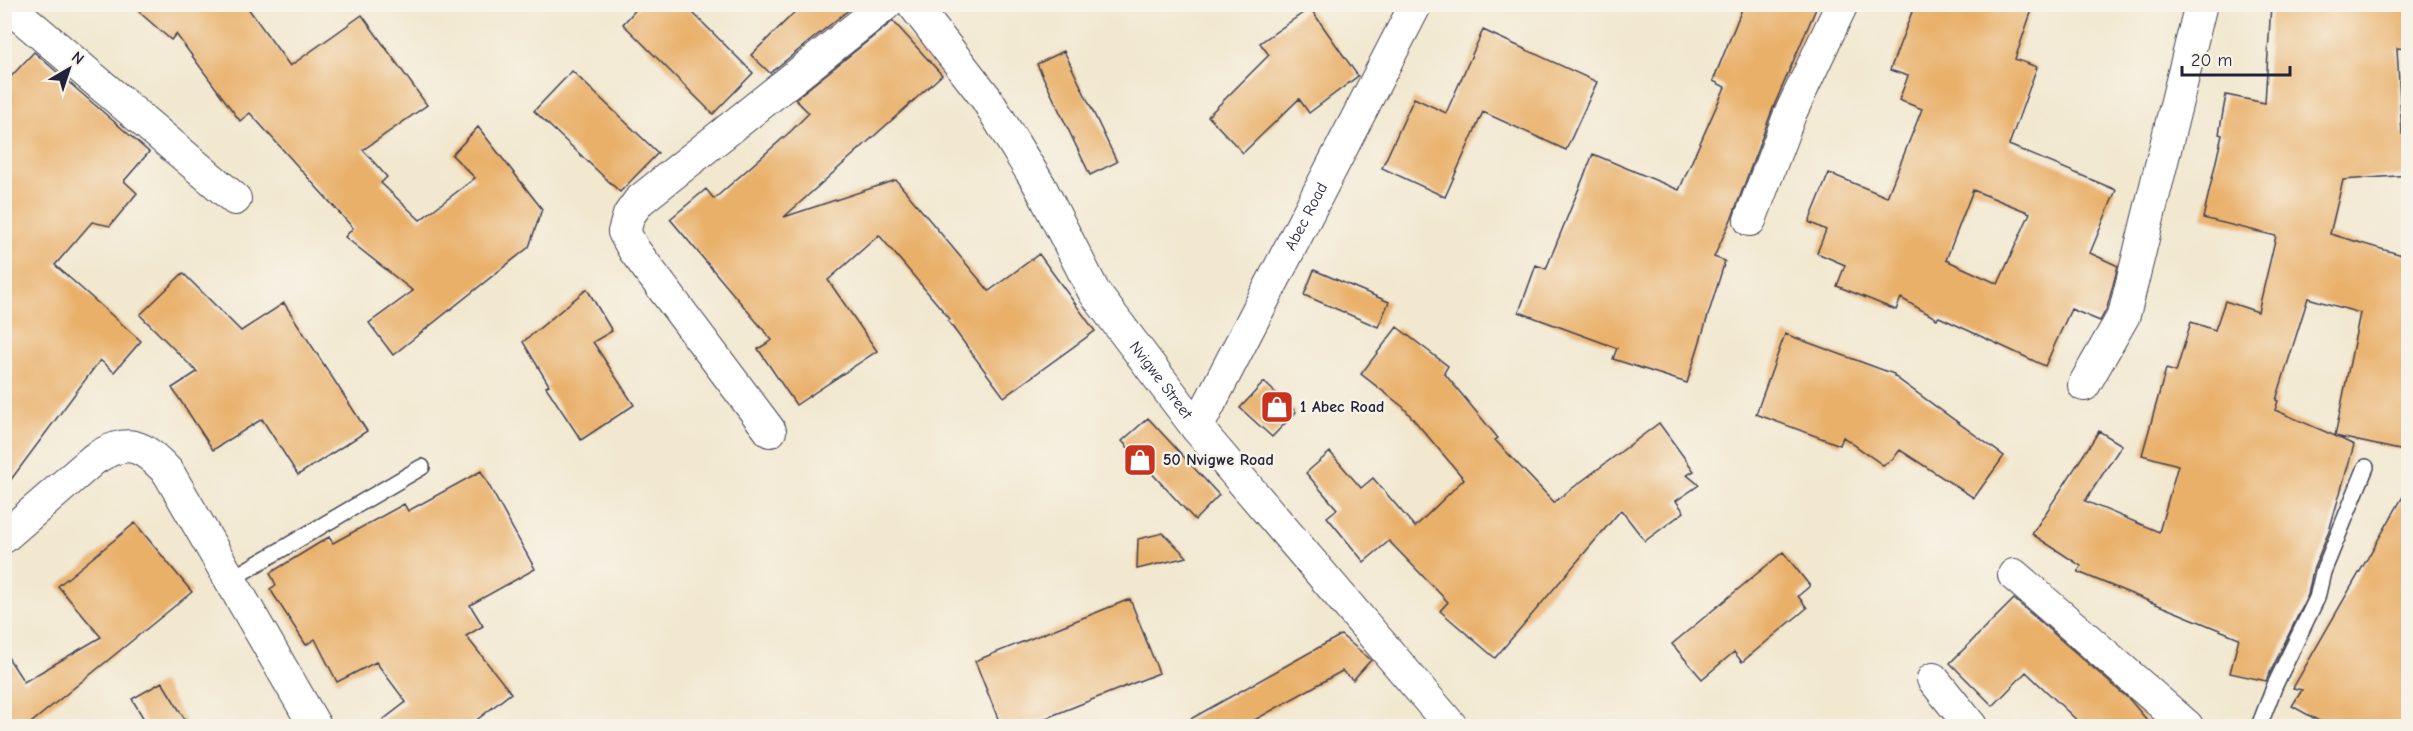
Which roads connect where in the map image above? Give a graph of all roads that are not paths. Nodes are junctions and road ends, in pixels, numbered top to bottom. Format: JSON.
{"nodes":[{"id":1,"x":886,"y":4,"type":"edge"},
{"id":2,"x":914,"y":4,"type":"edge"},
{"id":3,"x":1416,"y":4,"type":"edge"},
{"id":4,"x":1842,"y":4,"type":"edge"},
{"id":5,"x":2201,"y":4,"type":"edge"},
{"id":6,"x":8,"y":13,"type":"edge"},
{"id":7,"x":235,"y":198,"type":"dead end"},
{"id":8,"x":1750,"y":220,"type":"dead end"},
{"id":9,"x":2084,"y":385,"type":"dead end"},
{"id":10,"x":1197,"y":428,"type":"junction"},
{"id":11,"x":770,"y":431,"type":"dead end"},
{"id":12,"x":422,"y":467,"type":"dead end"},
{"id":13,"x":2366,"y":467,"type":"dead end"},
{"id":14,"x":4,"y":537,"type":"edge"},
{"id":15,"x":2014,"y":575,"type":"dead end"},
{"id":16,"x":231,"y":579,"type":"junction"},
{"id":17,"x":1933,"y":679,"type":"dead end"},
{"id":18,"x":315,"y":726,"type":"edge"},
{"id":19,"x":1451,"y":726,"type":"edge"},
{"id":20,"x":1971,"y":726,"type":"edge"},
{"id":21,"x":2187,"y":726,"type":"edge"},
{"id":22,"x":2259,"y":726,"type":"edge"}],
"edges":[{"from":1,"to":11,"type":"street"},
{"from":2,"to":10,"type":"street","name":"Nvigwe Street"},
{"from":3,"to":10,"type":"street","name":"Abec Road"},
{"from":4,"to":8,"type":"street"},
{"from":5,"to":9,"type":"street"},
{"from":6,"to":7,"type":"street"},
{"from":10,"to":19,"type":"street","name":"Nvigwe Street"},
{"from":12,"to":16,"type":"lane"},
{"from":13,"to":22,"type":"lane"},
{"from":14,"to":16,"type":"street"},
{"from":15,"to":21,"type":"street"},
{"from":16,"to":18,"type":"street"},
{"from":17,"to":20,"type":"street"}]}
